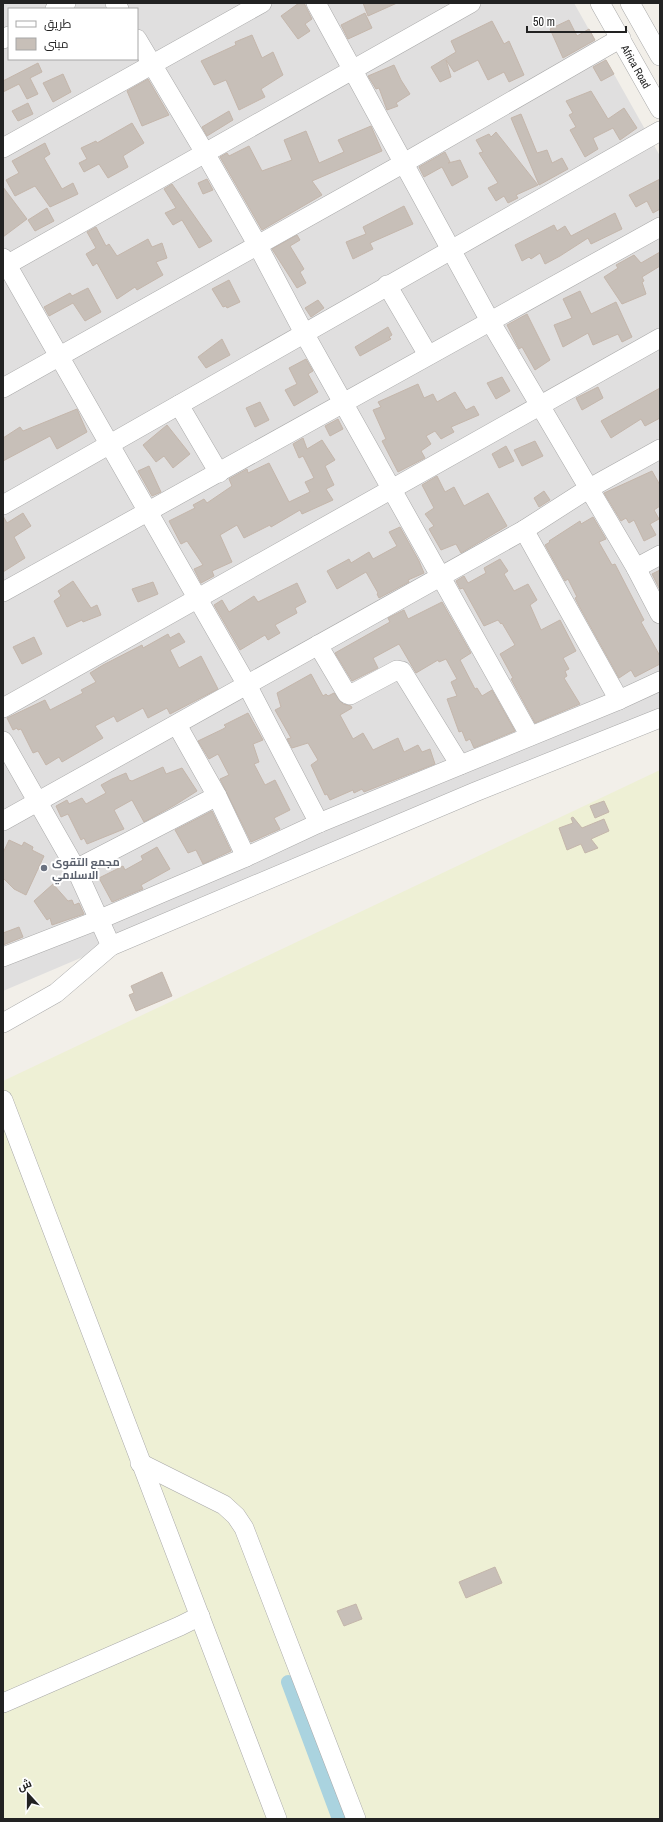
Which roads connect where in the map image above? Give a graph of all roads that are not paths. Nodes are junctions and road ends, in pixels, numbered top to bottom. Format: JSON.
{"nodes":[{"id":1,"x":66,"y":3,"type":"edge"},
{"id":2,"x":316,"y":3,"type":"edge"},
{"id":3,"x":471,"y":3,"type":"edge"},
{"id":4,"x":600,"y":3,"type":"edge"},
{"id":5,"x":630,"y":3,"type":"edge"},
{"id":6,"x":254,"y":5,"type":"edge"},
{"id":7,"x":57,"y":8,"type":"edge"},
{"id":8,"x":621,"y":38,"type":"junction"},
{"id":9,"x":138,"y":42,"type":"edge"},
{"id":10,"x":658,"y":48,"type":"edge"},
{"id":11,"x":152,"y":64,"type":"junction"},
{"id":12,"x":352,"y":69,"type":"junction"},
{"id":13,"x":660,"y":109,"type":"edge"},
{"id":14,"x":660,"y":130,"type":"edge"},
{"id":15,"x":3,"y":148,"type":"edge"},
{"id":16,"x":205,"y":153,"type":"junction"},
{"id":17,"x":404,"y":163,"type":"junction"},
{"id":18,"x":660,"y":227,"type":"edge"},
{"id":19,"x":257,"y":244,"type":"junction"},
{"id":20,"x":451,"y":251,"type":"junction"},
{"id":21,"x":4,"y":263,"type":"edge"},
{"id":22,"x":387,"y":286,"type":"junction"},
{"id":23,"x":490,"y":321,"type":"junction"},
{"id":24,"x":304,"y":333,"type":"junction"},
{"id":25,"x":660,"y":338,"type":"edge"},
{"id":26,"x":428,"y":355,"type":"junction"},
{"id":27,"x":58,"y":357,"type":"junction"},
{"id":28,"x":3,"y":388,"type":"edge"},
{"id":29,"x":343,"y":403,"type":"junction"},
{"id":30,"x":179,"y":405,"type":"junction"},
{"id":31,"x":541,"y":405,"type":"junction"},
{"id":32,"x":110,"y":445,"type":"junction"},
{"id":33,"x":660,"y":449,"type":"edge"},
{"id":34,"x":219,"y":473,"type":"junction"},
{"id":35,"x":392,"y":489,"type":"junction"},
{"id":36,"x":588,"y":489,"type":"junction"},
{"id":37,"x":3,"y":505,"type":"edge"},
{"id":38,"x":147,"y":512,"type":"junction"},
{"id":39,"x":524,"y":530,"type":"junction"},
{"id":40,"x":660,"y":555,"type":"edge"},
{"id":41,"x":636,"y":568,"type":"junction"},
{"id":42,"x":441,"y":575,"type":"junction"},
{"id":43,"x":3,"y":592,"type":"edge"},
{"id":44,"x":197,"y":599,"type":"junction"},
{"id":45,"x":660,"y":614,"type":"edge"},
{"id":46,"x":318,"y":645,"type":"junction"},
{"id":47,"x":660,"y":680,"type":"edge"},
{"id":48,"x":247,"y":685,"type":"junction"},
{"id":49,"x":619,"y":700,"type":"junction"},
{"id":50,"x":3,"y":708,"type":"edge"},
{"id":51,"x":660,"y":718,"type":"edge"},
{"id":52,"x":177,"y":725,"type":"junction"},
{"id":53,"x":530,"y":736,"type":"junction"},
{"id":54,"x":3,"y":741,"type":"edge"},
{"id":55,"x":460,"y":765,"type":"junction"},
{"id":56,"x":217,"y":796,"type":"junction"},
{"id":57,"x":38,"y":802,"type":"junction"},
{"id":58,"x":3,"y":821,"type":"edge"},
{"id":59,"x":319,"y":823,"type":"junction"},
{"id":60,"x":246,"y":857,"type":"junction"},
{"id":61,"x":76,"y":869,"type":"junction"},
{"id":62,"x":98,"y":920,"type":"junction"},
{"id":63,"x":111,"y":946,"type":"junction"},
{"id":64,"x":3,"y":957,"type":"edge"},
{"id":65,"x":3,"y":1023,"type":"edge"},
{"id":66,"x":3,"y":1100,"type":"edge"},
{"id":67,"x":140,"y":1463,"type":"junction"},
{"id":68,"x":200,"y":1616,"type":"junction"},
{"id":69,"x":3,"y":1703,"type":"edge"},
{"id":70,"x":277,"y":1819,"type":"edge"},
{"id":71,"x":356,"y":1819,"type":"edge"}],
"edges":[{"from":1,"to":7,"type":"street"},
{"from":2,"to":12,"type":"street"},
{"from":3,"to":12,"type":"street"},
{"from":4,"to":8,"type":"street","name":"Africa Road"},
{"from":5,"to":10,"type":"street"},
{"from":6,"to":11,"type":"street"},
{"from":8,"to":13,"type":"street","name":"Africa Road"},
{"from":8,"to":17,"type":"street"},
{"from":9,"to":11,"type":"street"},
{"from":11,"to":15,"type":"street"},
{"from":11,"to":16,"type":"street"},
{"from":12,"to":16,"type":"street"},
{"from":12,"to":17,"type":"street"},
{"from":14,"to":20,"type":"street"},
{"from":16,"to":19,"type":"street"},
{"from":16,"to":21,"type":"street"},
{"from":17,"to":19,"type":"street"},
{"from":17,"to":20,"type":"street"},
{"from":18,"to":23,"type":"street"},
{"from":19,"to":24,"type":"street"},
{"from":19,"to":27,"type":"street"},
{"from":20,"to":22,"type":"street"},
{"from":20,"to":23,"type":"street"},
{"from":21,"to":27,"type":"street"},
{"from":22,"to":24,"type":"street"},
{"from":22,"to":26,"type":"street"},
{"from":23,"to":26,"type":"street"},
{"from":23,"to":31,"type":"street"},
{"from":24,"to":29,"type":"street"},
{"from":24,"to":30,"type":"street"},
{"from":25,"to":31,"type":"street"},
{"from":26,"to":29,"type":"street"},
{"from":27,"to":28,"type":"street"},
{"from":27,"to":32,"type":"street"},
{"from":29,"to":34,"type":"street"},
{"from":29,"to":35,"type":"street"},
{"from":30,"to":32,"type":"street"},
{"from":30,"to":34,"type":"street"},
{"from":31,"to":35,"type":"street"},
{"from":31,"to":36,"type":"street"},
{"from":32,"to":37,"type":"street"},
{"from":32,"to":38,"type":"street"},
{"from":33,"to":36,"type":"street"},
{"from":34,"to":38,"type":"street"},
{"from":35,"to":42,"type":"street"},
{"from":35,"to":44,"type":"street"},
{"from":36,"to":39,"type":"street"},
{"from":36,"to":41,"type":"street"},
{"from":38,"to":43,"type":"street"},
{"from":38,"to":44,"type":"street"},
{"from":39,"to":42,"type":"street"},
{"from":39,"to":49,"type":"street"},
{"from":40,"to":41,"type":"street"},
{"from":41,"to":45,"type":"street"},
{"from":42,"to":46,"type":"street"},
{"from":42,"to":53,"type":"street"},
{"from":44,"to":48,"type":"street"},
{"from":44,"to":50,"type":"street"},
{"from":46,"to":48,"type":"street"},
{"from":46,"to":55,"type":"street"},
{"from":47,"to":49,"type":"street"},
{"from":48,"to":52,"type":"street"},
{"from":48,"to":59,"type":"street"},
{"from":49,"to":53,"type":"street"},
{"from":51,"to":63,"type":"street"},
{"from":52,"to":56,"type":"street"},
{"from":52,"to":57,"type":"street"},
{"from":53,"to":55,"type":"street"},
{"from":54,"to":57,"type":"street"},
{"from":55,"to":59,"type":"street"},
{"from":56,"to":60,"type":"street"},
{"from":56,"to":61,"type":"street"},
{"from":57,"to":58,"type":"street"},
{"from":57,"to":61,"type":"street"},
{"from":59,"to":60,"type":"street"},
{"from":60,"to":62,"type":"street"},
{"from":61,"to":62,"type":"street"},
{"from":62,"to":63,"type":"street"},
{"from":62,"to":64,"type":"street"},
{"from":63,"to":65,"type":"street"},
{"from":66,"to":67,"type":"street"},
{"from":67,"to":68,"type":"street"},
{"from":67,"to":71,"type":"street"},
{"from":68,"to":69,"type":"street"},
{"from":68,"to":70,"type":"street"}]}
